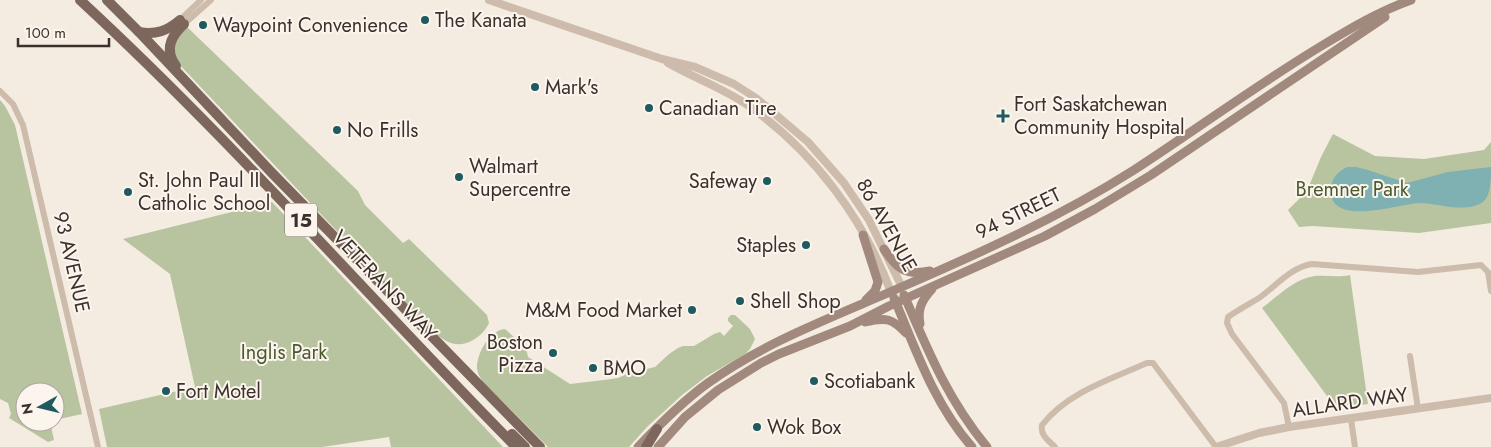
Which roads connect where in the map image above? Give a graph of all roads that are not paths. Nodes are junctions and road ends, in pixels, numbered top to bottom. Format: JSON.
{"nodes":[{"id":1,"x":80,"y":0,"type":"edge"},
{"id":2,"x":99,"y":0,"type":"edge"},
{"id":3,"x":107,"y":0,"type":"edge"},
{"id":4,"x":201,"y":0,"type":"edge"},
{"id":5,"x":211,"y":0,"type":"edge"},
{"id":6,"x":489,"y":0,"type":"edge"},
{"id":7,"x":1412,"y":0,"type":"edge"},
{"id":8,"x":119,"y":11,"type":"junction"},
{"id":9,"x":182,"y":22,"type":"junction"},
{"id":10,"x":139,"y":32,"type":"junction"},
{"id":11,"x":662,"y":59,"type":"junction"},
{"id":12,"x":190,"y":85,"type":"junction"},
{"id":13,"x":0,"y":91,"type":"edge"},
{"id":14,"x":863,"y":235,"type":"junction"},
{"id":15,"x":884,"y":249,"type":"junction"},
{"id":16,"x":942,"y":268,"type":"junction"},
{"id":17,"x":934,"y":286,"type":"junction"},
{"id":18,"x":902,"y":287,"type":"junction"},
{"id":19,"x":1491,"y":291,"type":"edge"},
{"id":20,"x":891,"y":292,"type":"junction"},
{"id":21,"x":906,"y":298,"type":"junction"},
{"id":22,"x":896,"y":303,"type":"junction"},
{"id":23,"x":860,"y":305,"type":"junction"},
{"id":24,"x":850,"y":326,"type":"junction"},
{"id":25,"x":910,"y":338,"type":"junction"},
{"id":26,"x":926,"y":346,"type":"junction"},
{"id":27,"x":1410,"y":356,"type":"dead end"},
{"id":28,"x":1491,"y":398,"type":"edge"},
{"id":29,"x":472,"y":403,"type":"junction"},
{"id":30,"x":1418,"y":409,"type":"junction"},
{"id":31,"x":1351,"y":420,"type":"junction"},
{"id":32,"x":1289,"y":427,"type":"junction"},
{"id":33,"x":657,"y":429,"type":"junction"},
{"id":34,"x":98,"y":447,"type":"edge"},
{"id":35,"x":516,"y":447,"type":"edge"},
{"id":36,"x":525,"y":447,"type":"edge"},
{"id":37,"x":540,"y":447,"type":"edge"},
{"id":38,"x":638,"y":447,"type":"edge"},
{"id":39,"x":646,"y":447,"type":"edge"},
{"id":40,"x":658,"y":447,"type":"edge"},
{"id":41,"x":972,"y":447,"type":"edge"},
{"id":42,"x":987,"y":447,"type":"edge"},
{"id":43,"x":1055,"y":447,"type":"edge"},
{"id":44,"x":1216,"y":447,"type":"edge"},
{"id":45,"x":1355,"y":447,"type":"edge"}],
"edges":[{"from":1,"to":29,"type":"main road","name":"VETERANS WAY","number":"15"},
{"from":2,"to":8,"type":"main road"},
{"from":3,"to":8,"type":"main road","name":"VETERANS WAY","number":"15"},
{"from":4,"to":9,"type":"street"},
{"from":5,"to":9,"type":"street"},
{"from":6,"to":11,"type":"street","name":"86 AVENUE"},
{"from":7,"to":16,"type":"main road","name":"94 STREET"},
{"from":7,"to":17,"type":"main road","name":"94 STREET"},
{"from":8,"to":10,"type":"main road","name":"VETERANS WAY","number":"15"},
{"from":9,"to":10,"type":"main road"},
{"from":9,"to":12,"type":"main road"},
{"from":10,"to":12,"type":"main road","name":"VETERANS WAY","number":"15"},
{"from":11,"to":14,"type":"street","name":"86 AVENUE"},
{"from":11,"to":15,"type":"street","name":"86 AVENUE"},
{"from":12,"to":37,"type":"main road","name":"VETERANS WAY","number":"15"},
{"from":13,"to":34,"type":"street","name":"93 AVENUE"},
{"from":14,"to":20,"type":"street","name":"86 AVENUE"},
{"from":14,"to":23,"type":"main road"},
{"from":15,"to":16,"type":"main road"},
{"from":15,"to":18,"type":"street","name":"86 AVENUE"},
{"from":16,"to":18,"type":"main road","name":"94 STREET"},
{"from":17,"to":21,"type":"main road","name":"94 STREET"},
{"from":17,"to":26,"type":"main road"},
{"from":18,"to":20,"type":"main road","name":"94 STREET"},
{"from":18,"to":21,"type":"main road","name":"86 AVENUE"},
{"from":19,"to":32,"type":"street"},
{"from":20,"to":22,"type":"main road"},
{"from":20,"to":23,"type":"main road","name":"94 STREET"},
{"from":21,"to":22,"type":"main road","name":"94 STREET"},
{"from":21,"to":26,"type":"main road","name":"86 AVENUE"},
{"from":22,"to":24,"type":"main road","name":"94 STREET"},
{"from":22,"to":25,"type":"main road"},
{"from":23,"to":33,"type":"main road","name":"94 STREET"},
{"from":24,"to":25,"type":"main road"},
{"from":24,"to":40,"type":"main road","name":"94 STREET"},
{"from":25,"to":41,"type":"main road"},
{"from":26,"to":42,"type":"main road"},
{"from":27,"to":30,"type":"street"},
{"from":28,"to":30,"type":"street","name":"ALLARD WAY"},
{"from":29,"to":35,"type":"main road","name":"VETERANS WAY","number":"15"},
{"from":29,"to":36,"type":"main road"},
{"from":30,"to":31,"type":"street","name":"ALLARD WAY"},
{"from":31,"to":32,"type":"street","name":"ALLARD WAY"},
{"from":31,"to":45,"type":"street"},
{"from":32,"to":44,"type":"street","name":"ALLARD WAY"},
{"from":33,"to":38,"type":"main road","name":"94 STREET"},
{"from":33,"to":39,"type":"main road"},
{"from":43,"to":44,"type":"street"}]}
